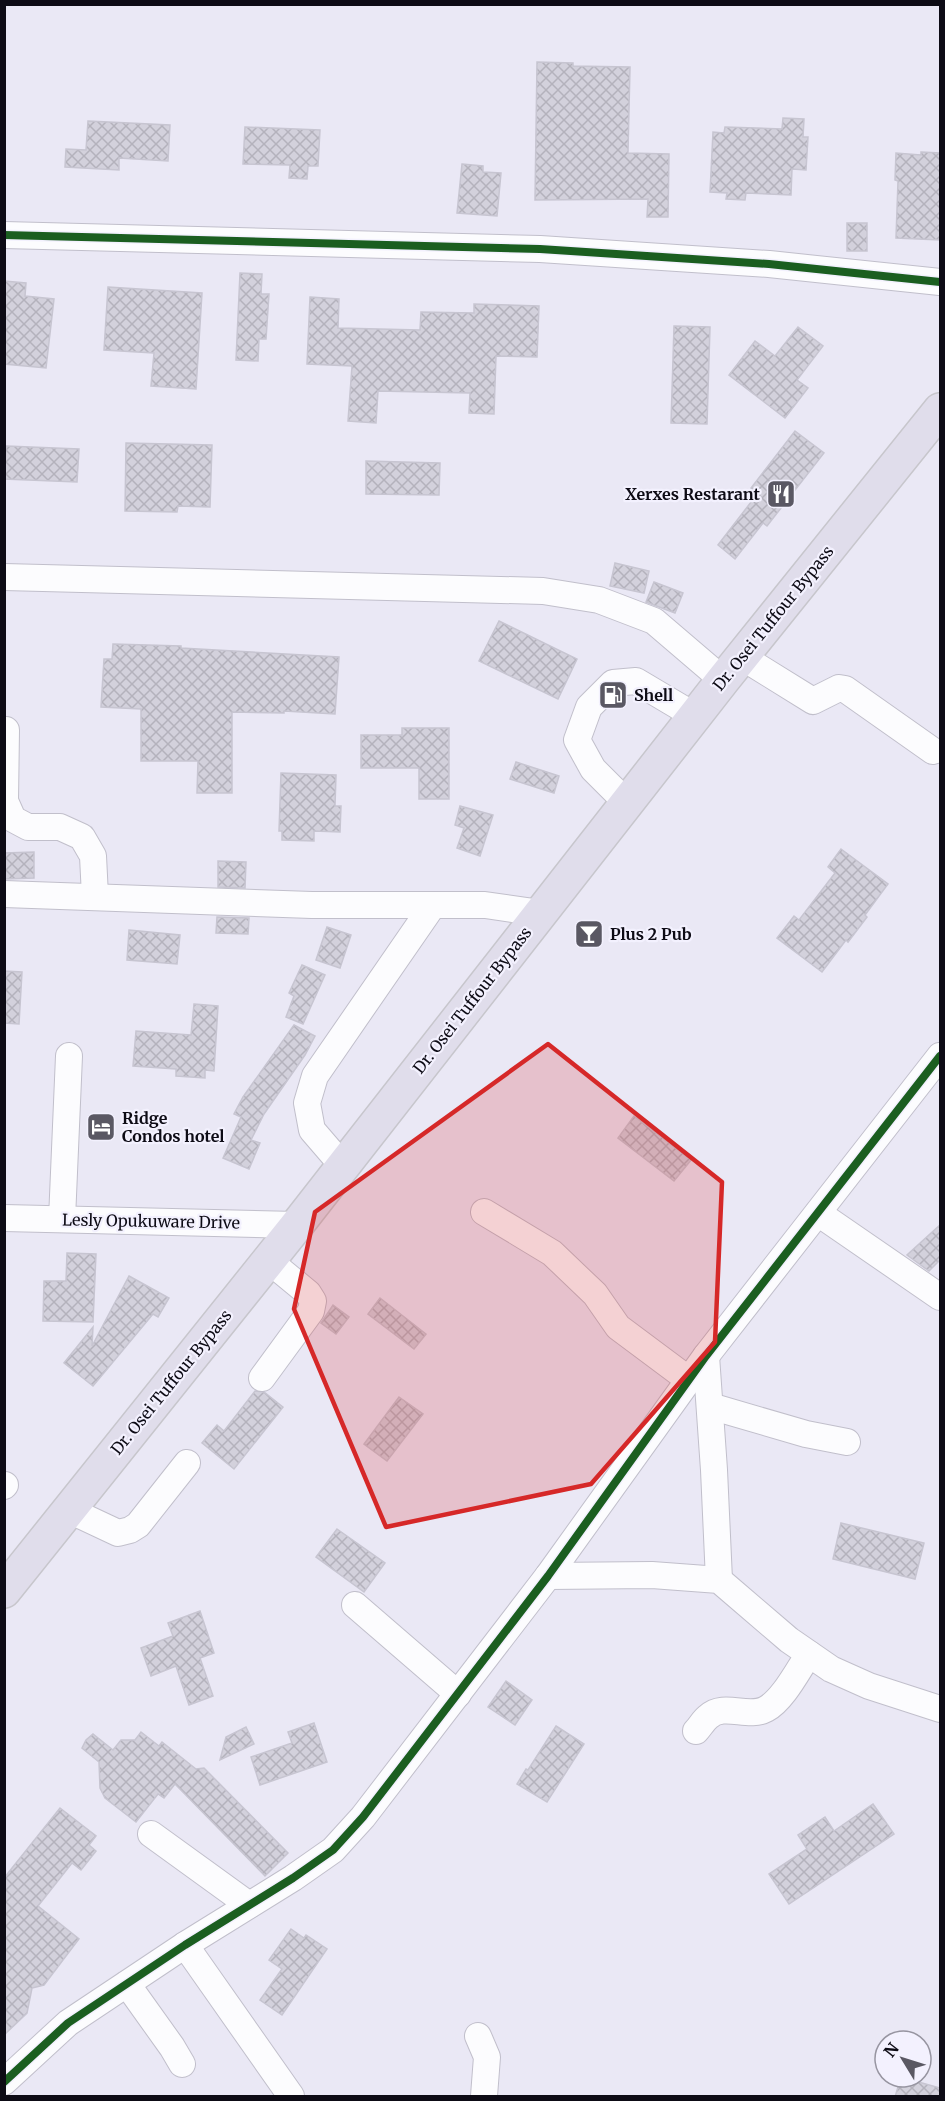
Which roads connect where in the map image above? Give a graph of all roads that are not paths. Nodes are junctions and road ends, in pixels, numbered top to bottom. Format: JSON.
{"nodes":[{"id":1,"x":4,"y":235,"type":"edge"},
{"id":2,"x":940,"y":282,"type":"edge"},
{"id":3,"x":940,"y":410,"type":"edge"},
{"id":4,"x":4,"y":578,"type":"edge"},
{"id":5,"x":733,"y":668,"type":"junction"},
{"id":6,"x":695,"y":716,"type":"junction"},
{"id":7,"x":6,"y":730,"type":"dead end"},
{"id":8,"x":933,"y":751,"type":"dead end"},
{"id":9,"x":627,"y":803,"type":"junction"},
{"id":10,"x":4,"y":894,"type":"edge"},
{"id":11,"x":95,"y":896,"type":"junction"},
{"id":12,"x":433,"y":905,"type":"junction"},
{"id":13,"x":541,"y":913,"type":"junction"},
{"id":14,"x":69,"y":1056,"type":"dead end"},
{"id":15,"x":940,"y":1056,"type":"edge"},
{"id":16,"x":930,"y":1088,"type":"edge"},
{"id":17,"x":343,"y":1166,"type":"junction"},
{"id":18,"x":484,"y":1212,"type":"dead end"},
{"id":19,"x":818,"y":1213,"type":"junction"},
{"id":20,"x":4,"y":1218,"type":"edge"},
{"id":21,"x":62,"y":1219,"type":"junction"},
{"id":22,"x":297,"y":1225,"type":"junction"},
{"id":23,"x":268,"y":1260,"type":"junction"},
{"id":24,"x":940,"y":1297,"type":"edge"},
{"id":25,"x":706,"y":1356,"type":"junction"},
{"id":26,"x":262,"y":1378,"type":"dead end"},
{"id":27,"x":688,"y":1380,"type":"junction"},
{"id":28,"x":710,"y":1406,"type":"junction"},
{"id":29,"x":847,"y":1442,"type":"dead end"},
{"id":30,"x":187,"y":1463,"type":"dead end"},
{"id":31,"x":69,"y":1510,"type":"junction"},
{"id":32,"x":548,"y":1576,"type":"junction"},
{"id":33,"x":719,"y":1581,"type":"junction"},
{"id":34,"x":4,"y":1591,"type":"edge"},
{"id":35,"x":355,"y":1605,"type":"dead end"},
{"id":36,"x":809,"y":1654,"type":"junction"},
{"id":37,"x":458,"y":1694,"type":"junction"},
{"id":38,"x":940,"y":1709,"type":"edge"},
{"id":39,"x":696,"y":1731,"type":"dead end"},
{"id":40,"x":151,"y":1834,"type":"dead end"},
{"id":41,"x":249,"y":1905,"type":"junction"},
{"id":42,"x":185,"y":1945,"type":"junction"},
{"id":43,"x":127,"y":1984,"type":"junction"},
{"id":44,"x":478,"y":2036,"type":"dead end"},
{"id":45,"x":182,"y":2064,"type":"dead end"},
{"id":46,"x":4,"y":2082,"type":"edge"},
{"id":47,"x":291,"y":2097,"type":"edge"},
{"id":48,"x":484,"y":2097,"type":"edge"}],
"edges":[{"from":1,"to":2,"type":"street"},
{"from":3,"to":5,"type":"highway","name":"Dr. Osei Tuffour Bypass"},
{"from":4,"to":5,"type":"street"},
{"from":5,"to":6,"type":"highway","name":"Dr. Osei Tuffour Bypass"},
{"from":5,"to":8,"type":"street"},
{"from":6,"to":9,"type":"highway","name":"Dr. Osei Tuffour Bypass"},
{"from":6,"to":9,"type":"street"},
{"from":7,"to":11,"type":"street"},
{"from":9,"to":13,"type":"highway","name":"Dr. Osei Tuffour Bypass"},
{"from":10,"to":11,"type":"street"},
{"from":11,"to":12,"type":"street"},
{"from":12,"to":13,"type":"street"},
{"from":12,"to":17,"type":"street"},
{"from":13,"to":17,"type":"highway","name":"Dr. Osei Tuffour Bypass"},
{"from":14,"to":21,"type":"street"},
{"from":15,"to":16,"type":"street"},
{"from":16,"to":19,"type":"street"},
{"from":17,"to":22,"type":"highway","name":"Dr. Osei Tuffour Bypass"},
{"from":18,"to":27,"type":"street"},
{"from":19,"to":24,"type":"street"},
{"from":19,"to":25,"type":"street"},
{"from":20,"to":21,"type":"street","name":"Lesly Opukuware Drive"},
{"from":21,"to":22,"type":"street","name":"Lesly Opukuware Drive"},
{"from":22,"to":23,"type":"highway","name":"Dr. Osei Tuffour Bypass"},
{"from":23,"to":26,"type":"street"},
{"from":23,"to":31,"type":"highway","name":"Dr. Osei Tuffour Bypass"},
{"from":25,"to":27,"type":"street"},
{"from":25,"to":28,"type":"street"},
{"from":27,"to":32,"type":"street"},
{"from":28,"to":29,"type":"street"},
{"from":28,"to":33,"type":"street"},
{"from":30,"to":31,"type":"street"},
{"from":31,"to":34,"type":"highway","name":"Dr. Osei Tuffour Bypass"},
{"from":32,"to":33,"type":"street"},
{"from":32,"to":37,"type":"street"},
{"from":33,"to":36,"type":"street"},
{"from":35,"to":37,"type":"street"},
{"from":36,"to":38,"type":"street"},
{"from":36,"to":39,"type":"street"},
{"from":37,"to":41,"type":"street"},
{"from":40,"to":41,"type":"street"},
{"from":41,"to":42,"type":"street"},
{"from":42,"to":43,"type":"street"},
{"from":42,"to":47,"type":"street"},
{"from":43,"to":45,"type":"street"},
{"from":43,"to":46,"type":"street"},
{"from":44,"to":48,"type":"street"}]}
